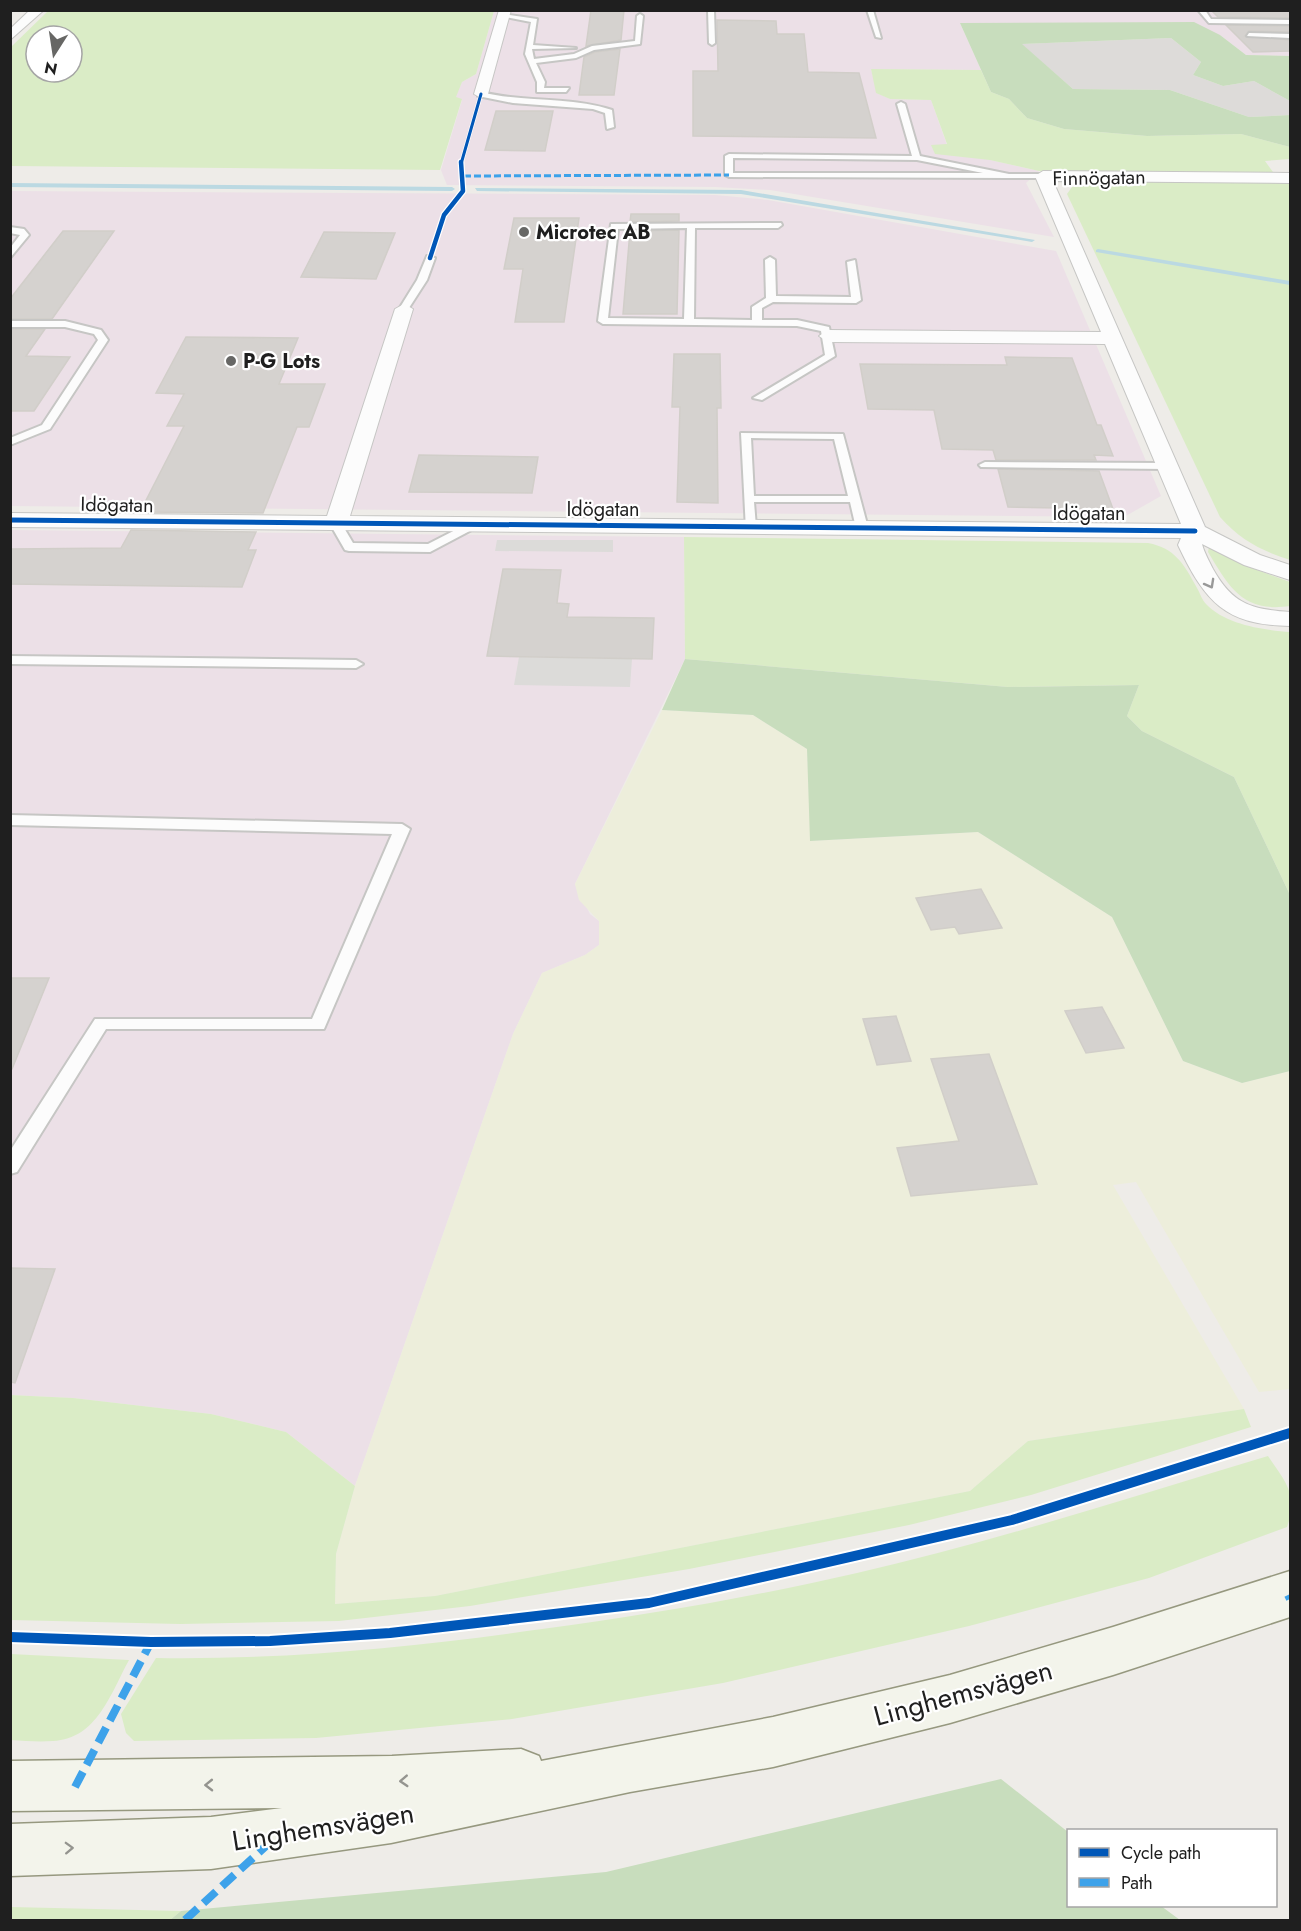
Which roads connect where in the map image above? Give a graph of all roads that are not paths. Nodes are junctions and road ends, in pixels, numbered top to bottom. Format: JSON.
{"nodes":[{"id":1,"x":38,"y":10,"type":"edge"},
{"id":2,"x":711,"y":10,"type":"edge"},
{"id":3,"x":870,"y":10,"type":"edge"},
{"id":4,"x":1201,"y":10,"type":"edge"},
{"id":5,"x":504,"y":13,"type":"edge"},
{"id":6,"x":640,"y":16,"type":"dead end"},
{"id":7,"x":1290,"y":22,"type":"edge"},
{"id":8,"x":13,"y":31,"type":"edge"},
{"id":9,"x":1249,"y":35,"type":"dead end"},
{"id":10,"x":1290,"y":36,"type":"edge"},
{"id":11,"x":879,"y":37,"type":"dead end"},
{"id":12,"x":712,"y":44,"type":"dead end"},
{"id":13,"x":530,"y":47,"type":"junction"},
{"id":14,"x":592,"y":48,"type":"junction"},
{"id":15,"x":532,"y":61,"type":"junction"},
{"id":16,"x":566,"y":90,"type":"dead end"},
{"id":17,"x":481,"y":94,"type":"joint"},
{"id":18,"x":901,"y":104,"type":"dead end"},
{"id":19,"x":610,"y":127,"type":"dead end"},
{"id":20,"x":917,"y":158,"type":"junction"},
{"id":21,"x":1009,"y":176,"type":"junction"},
{"id":22,"x":1043,"y":176,"type":"junction"},
{"id":23,"x":1290,"y":178,"type":"edge"},
{"id":24,"x":778,"y":225,"type":"dead end"},
{"id":25,"x":691,"y":227,"type":"junction"},
{"id":26,"x":10,"y":230,"type":"edge"},
{"id":27,"x":10,"y":255,"type":"edge"},
{"id":28,"x":430,"y":258,"type":"dead end"},
{"id":29,"x":770,"y":260,"type":"dead end"},
{"id":30,"x":852,"y":262,"type":"dead end"},
{"id":31,"x":771,"y":299,"type":"junction"},
{"id":32,"x":404,"y":309,"type":"joint"},
{"id":33,"x":689,"y":322,"type":"junction"},
{"id":34,"x":757,"y":323,"type":"junction"},
{"id":35,"x":10,"y":324,"type":"edge"},
{"id":36,"x":828,"y":336,"type":"junction"},
{"id":37,"x":1112,"y":338,"type":"junction"},
{"id":38,"x":758,"y":398,"type":"dead end"},
{"id":39,"x":10,"y":442,"type":"edge"},
{"id":40,"x":985,"y":465,"type":"dead end"},
{"id":41,"x":1167,"y":466,"type":"junction"},
{"id":42,"x":749,"y":498,"type":"junction"},
{"id":43,"x":855,"y":499,"type":"junction"},
{"id":44,"x":10,"y":520,"type":"edge"},
{"id":45,"x":336,"y":524,"type":"junction"},
{"id":46,"x":750,"y":527,"type":"junction"},
{"id":47,"x":862,"y":528,"type":"junction"},
{"id":48,"x":1195,"y":531,"type":"junction"},
{"id":49,"x":1290,"y":573,"type":"edge"},
{"id":50,"x":1290,"y":619,"type":"edge"},
{"id":51,"x":10,"y":660,"type":"edge"},
{"id":52,"x":356,"y":664,"type":"dead end"},
{"id":53,"x":10,"y":819,"type":"edge"},
{"id":54,"x":10,"y":1167,"type":"edge"},
{"id":55,"x":1290,"y":1594,"type":"edge"},
{"id":56,"x":630,"y":1767,"type":"junction"},
{"id":57,"x":10,"y":1786,"type":"edge"},
{"id":58,"x":10,"y":1850,"type":"edge"}],
"edges":[{"from":1,"to":8,"type":"street"},
{"from":2,"to":12,"type":"lane"},
{"from":3,"to":11,"type":"lane"},
{"from":4,"to":7,"type":"lane"},
{"from":5,"to":13,"type":"lane"},
{"from":5,"to":17,"type":"street"},
{"from":6,"to":14,"type":"lane"},
{"from":9,"to":10,"type":"lane"},
{"from":13,"to":14,"type":"lane"},
{"from":13,"to":15,"type":"lane"},
{"from":14,"to":15,"type":"lane"},
{"from":15,"to":16,"type":"lane"},
{"from":17,"to":19,"type":"lane"},
{"from":18,"to":20,"type":"lane"},
{"from":20,"to":21,"type":"lane"},
{"from":20,"to":21,"type":"lane"},
{"from":21,"to":22,"type":"lane"},
{"from":22,"to":23,"type":"street","name":"Finnögatan"},
{"from":22,"to":37,"type":"street","name":"Finnögatan"},
{"from":24,"to":25,"type":"lane"},
{"from":25,"to":33,"type":"lane"},
{"from":25,"to":33,"type":"lane"},
{"from":26,"to":27,"type":"lane"},
{"from":28,"to":32,"type":"lane"},
{"from":29,"to":31,"type":"lane"},
{"from":30,"to":31,"type":"lane"},
{"from":31,"to":34,"type":"lane"},
{"from":32,"to":45,"type":"street"},
{"from":33,"to":34,"type":"lane"},
{"from":34,"to":36,"type":"lane"},
{"from":35,"to":39,"type":"lane"},
{"from":36,"to":37,"type":"street"},
{"from":36,"to":38,"type":"lane"},
{"from":37,"to":41,"type":"street","name":"Finnögatan"},
{"from":40,"to":41,"type":"lane"},
{"from":41,"to":48,"type":"street","name":"Finnögatan"},
{"from":42,"to":43,"type":"lane"},
{"from":42,"to":43,"type":"lane"},
{"from":42,"to":46,"type":"lane"},
{"from":43,"to":47,"type":"lane"},
{"from":44,"to":45,"type":"street","name":"Idögatan"},
{"from":45,"to":46,"type":"street","name":"Idögatan"},
{"from":46,"to":47,"type":"street","name":"Idögatan"},
{"from":47,"to":48,"type":"street","name":"Idögatan"},
{"from":48,"to":49,"type":"street"},
{"from":48,"to":50,"type":"street","name":"Finnögatan","one_way":true},
{"from":51,"to":52,"type":"lane"},
{"from":53,"to":54,"type":"lane"},
{"from":55,"to":56,"type":"main road","name":"Linghemsvägen"},
{"from":56,"to":57,"type":"main road","name":"Linghemsvägen","one_way":true},
{"from":58,"to":56,"type":"main road","name":"Linghemsvägen","one_way":true}]}
